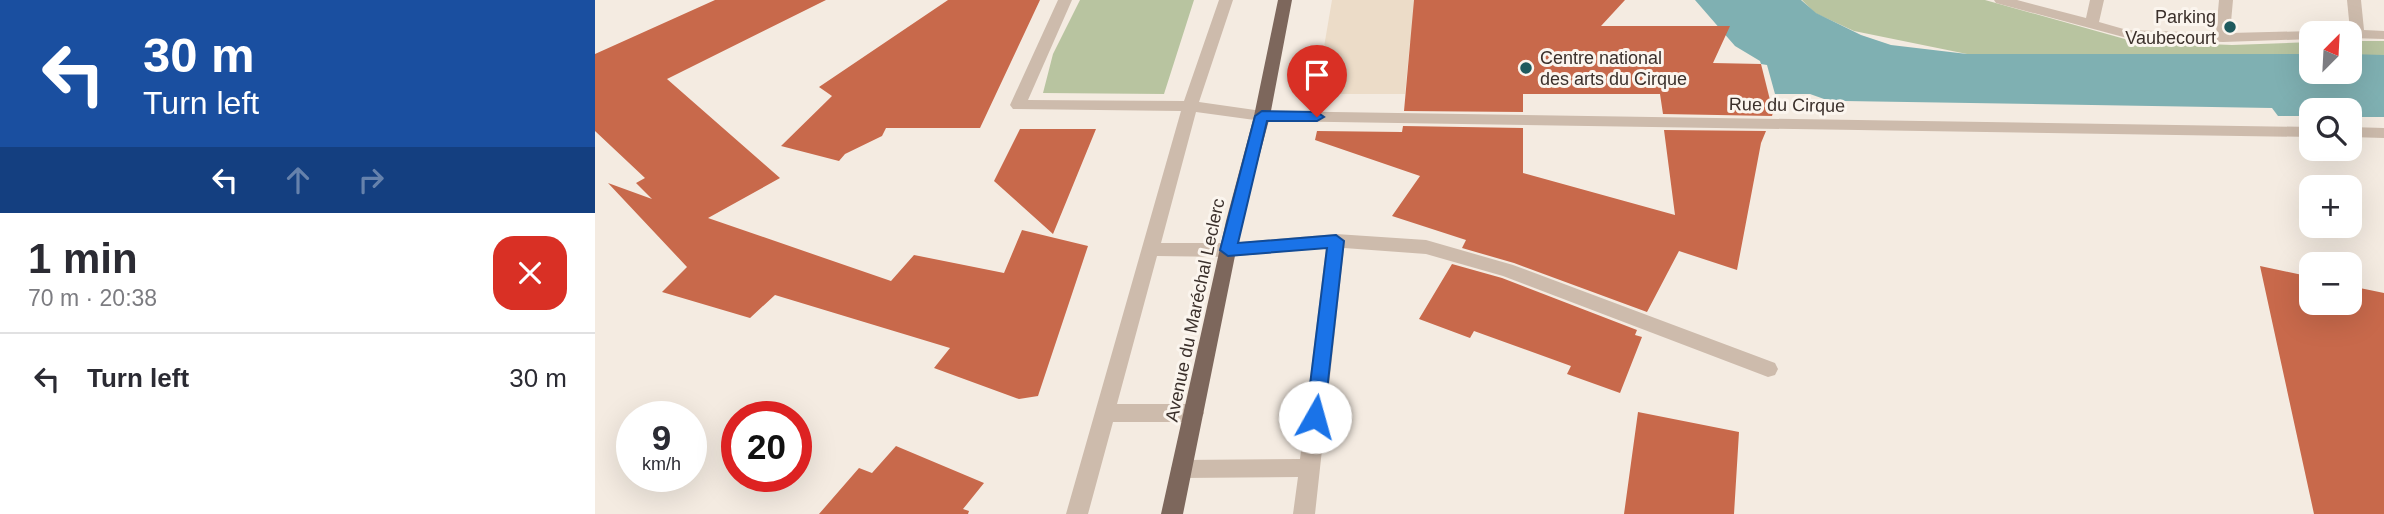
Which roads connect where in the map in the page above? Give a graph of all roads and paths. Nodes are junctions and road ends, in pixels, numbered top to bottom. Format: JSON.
{"nodes":[{"id":1,"x":1065,"y":0,"type":"edge"},
{"id":2,"x":1226,"y":0,"type":"edge"},
{"id":3,"x":1285,"y":0,"type":"edge"},
{"id":4,"x":2001,"y":0,"type":"edge"},
{"id":5,"x":2097,"y":0,"type":"edge"},
{"id":6,"x":2226,"y":0,"type":"edge"},
{"id":7,"x":2354,"y":0,"type":"edge"},
{"id":8,"x":2353,"y":21,"type":"edge"},
{"id":9,"x":2091,"y":26,"type":"junction"},
{"id":10,"x":2363,"y":34,"type":"edge"},
{"id":11,"x":2299,"y":35,"type":"edge"},
{"id":12,"x":2384,"y":35,"type":"edge"},
{"id":13,"x":2223,"y":38,"type":"junction"},
{"id":14,"x":1190,"y":106,"type":"junction"},
{"id":15,"x":1262,"y":116,"type":"junction"},
{"id":16,"x":2299,"y":132,"type":"edge"},
{"id":17,"x":2362,"y":132,"type":"edge"},
{"id":18,"x":2384,"y":133,"type":"edge"},
{"id":19,"x":1336,"y":241,"type":"junction"},
{"id":20,"x":1151,"y":249,"type":"junction"},
{"id":21,"x":1228,"y":250,"type":"junction"},
{"id":22,"x":1768,"y":369,"type":"dead end"},
{"id":23,"x":1105,"y":413,"type":"junction"},
{"id":24,"x":1194,"y":413,"type":"junction"},
{"id":25,"x":1310,"y":468,"type":"junction"},
{"id":26,"x":1181,"y":469,"type":"junction"},
{"id":27,"x":1077,"y":514,"type":"edge"},
{"id":28,"x":1172,"y":514,"type":"edge"},
{"id":29,"x":1304,"y":514,"type":"edge"}],
"edges":[{"from":1,"to":14,"type":"street"},
{"from":2,"to":14,"type":"street"},
{"from":3,"to":15,"type":"main road","name":"Avenue du Maréchal Leclerc"},
{"from":4,"to":9,"type":"street"},
{"from":5,"to":9,"type":"street"},
{"from":6,"to":13,"type":"street"},
{"from":7,"to":8,"type":"street"},
{"from":9,"to":13,"type":"street"},
{"from":10,"to":12,"type":"street"},
{"from":11,"to":13,"type":"street"},
{"from":14,"to":15,"type":"street"},
{"from":14,"to":20,"type":"street"},
{"from":15,"to":16,"type":"street","name":"Rue du Cirque"},
{"from":15,"to":21,"type":"main road","name":"Avenue du Maréchal Leclerc"},
{"from":17,"to":18,"type":"street"},
{"from":19,"to":21,"type":"street"},
{"from":19,"to":22,"type":"street"},
{"from":19,"to":25,"type":"street"},
{"from":20,"to":21,"type":"street"},
{"from":20,"to":23,"type":"street"},
{"from":21,"to":24,"type":"main road","name":"Avenue du Maréchal Leclerc"},
{"from":23,"to":24,"type":"street"},
{"from":23,"to":27,"type":"street"},
{"from":24,"to":26,"type":"main road","name":"Avenue du Maréchal Leclerc"},
{"from":25,"to":26,"type":"street"},
{"from":25,"to":29,"type":"street"},
{"from":26,"to":28,"type":"main road","name":"Avenue du Maréchal Leclerc"}]}
